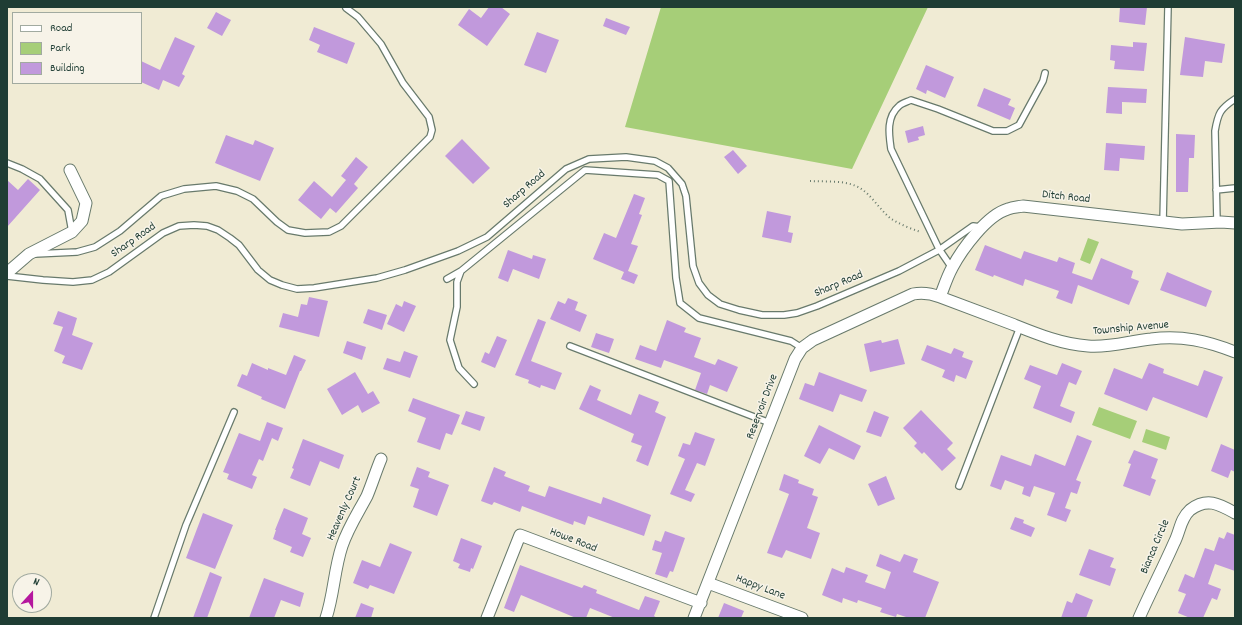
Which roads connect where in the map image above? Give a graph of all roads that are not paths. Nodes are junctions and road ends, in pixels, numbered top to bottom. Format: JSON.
{"nodes":[{"id":1,"x":1168,"y":7,"type":"edge"},
{"id":2,"x":346,"y":8,"type":"dead end"},
{"id":3,"x":1045,"y":73,"type":"dead end"},
{"id":4,"x":1235,"y":99,"type":"edge"},
{"id":5,"x":7,"y":163,"type":"edge"},
{"id":6,"x":70,"y":170,"type":"dead end"},
{"id":7,"x":1235,"y":188,"type":"edge"},
{"id":8,"x":1216,"y":190,"type":"junction"},
{"id":9,"x":1163,"y":222,"type":"junction"},
{"id":10,"x":1217,"y":222,"type":"junction"},
{"id":11,"x":1235,"y":223,"type":"edge"},
{"id":12,"x":981,"y":227,"type":"junction"},
{"id":13,"x":72,"y":232,"type":"junction"},
{"id":14,"x":939,"y":249,"type":"junction"},
{"id":15,"x":29,"y":254,"type":"junction"},
{"id":16,"x":952,"y":268,"type":"junction"},
{"id":17,"x":461,"y":271,"type":"junction"},
{"id":18,"x":7,"y":274,"type":"edge"},
{"id":19,"x":447,"y":279,"type":"dead end"},
{"id":20,"x":940,"y":297,"type":"junction"},
{"id":21,"x":1020,"y":327,"type":"junction"},
{"id":22,"x":570,"y":346,"type":"dead end"},
{"id":23,"x":802,"y":348,"type":"junction"},
{"id":24,"x":1235,"y":352,"type":"edge"},
{"id":25,"x":474,"y":384,"type":"dead end"},
{"id":26,"x":234,"y":412,"type":"dead end"},
{"id":27,"x":770,"y":423,"type":"junction"},
{"id":28,"x":381,"y":459,"type":"dead end"},
{"id":29,"x":959,"y":486,"type":"dead end"},
{"id":30,"x":1235,"y":513,"type":"edge"},
{"id":31,"x":708,"y":583,"type":"junction"},
{"id":32,"x":701,"y":603,"type":"junction"},
{"id":33,"x":154,"y":618,"type":"edge"},
{"id":34,"x":326,"y":618,"type":"edge"},
{"id":35,"x":487,"y":618,"type":"edge"},
{"id":36,"x":694,"y":618,"type":"edge"},
{"id":37,"x":802,"y":618,"type":"edge"},
{"id":38,"x":1139,"y":618,"type":"edge"}],
"edges":[{"from":1,"to":9,"type":"lane"},
{"from":2,"to":15,"type":"lane"},
{"from":3,"to":14,"type":"lane"},
{"from":4,"to":8,"type":"lane"},
{"from":5,"to":13,"type":"lane"},
{"from":6,"to":13,"type":"street"},
{"from":7,"to":8,"type":"lane"},
{"from":8,"to":10,"type":"lane"},
{"from":9,"to":10,"type":"street","name":"Ditch Road"},
{"from":9,"to":12,"type":"street","name":"Ditch Road"},
{"from":10,"to":11,"type":"street","name":"Ditch Road"},
{"from":12,"to":14,"type":"lane","name":"Sharp Road"},
{"from":12,"to":16,"type":"street","name":"Ditch Road"},
{"from":13,"to":15,"type":"street"},
{"from":14,"to":16,"type":"lane"},
{"from":14,"to":18,"type":"lane","name":"Sharp Road"},
{"from":15,"to":18,"type":"street"},
{"from":16,"to":20,"type":"street","name":"Ditch Road"},
{"from":17,"to":19,"type":"lane"},
{"from":17,"to":23,"type":"lane"},
{"from":17,"to":25,"type":"lane"},
{"from":20,"to":21,"type":"street","name":"Township Avenue"},
{"from":20,"to":23,"type":"street","name":"Reservoir Drive"},
{"from":21,"to":24,"type":"street","name":"Township Avenue"},
{"from":21,"to":29,"type":"lane"},
{"from":22,"to":27,"type":"lane"},
{"from":23,"to":27,"type":"street","name":"Reservoir Drive"},
{"from":26,"to":33,"type":"lane"},
{"from":27,"to":31,"type":"street","name":"Reservoir Drive"},
{"from":28,"to":34,"type":"street","name":"Heavenly Court"},
{"from":30,"to":38,"type":"street","name":"Bianca Circle"},
{"from":31,"to":32,"type":"street","name":"Reservoir Drive"},
{"from":31,"to":37,"type":"street","name":"Happy Lane"},
{"from":32,"to":35,"type":"street","name":"Howe Road"},
{"from":32,"to":36,"type":"street","name":"Reservoir Drive"}]}
